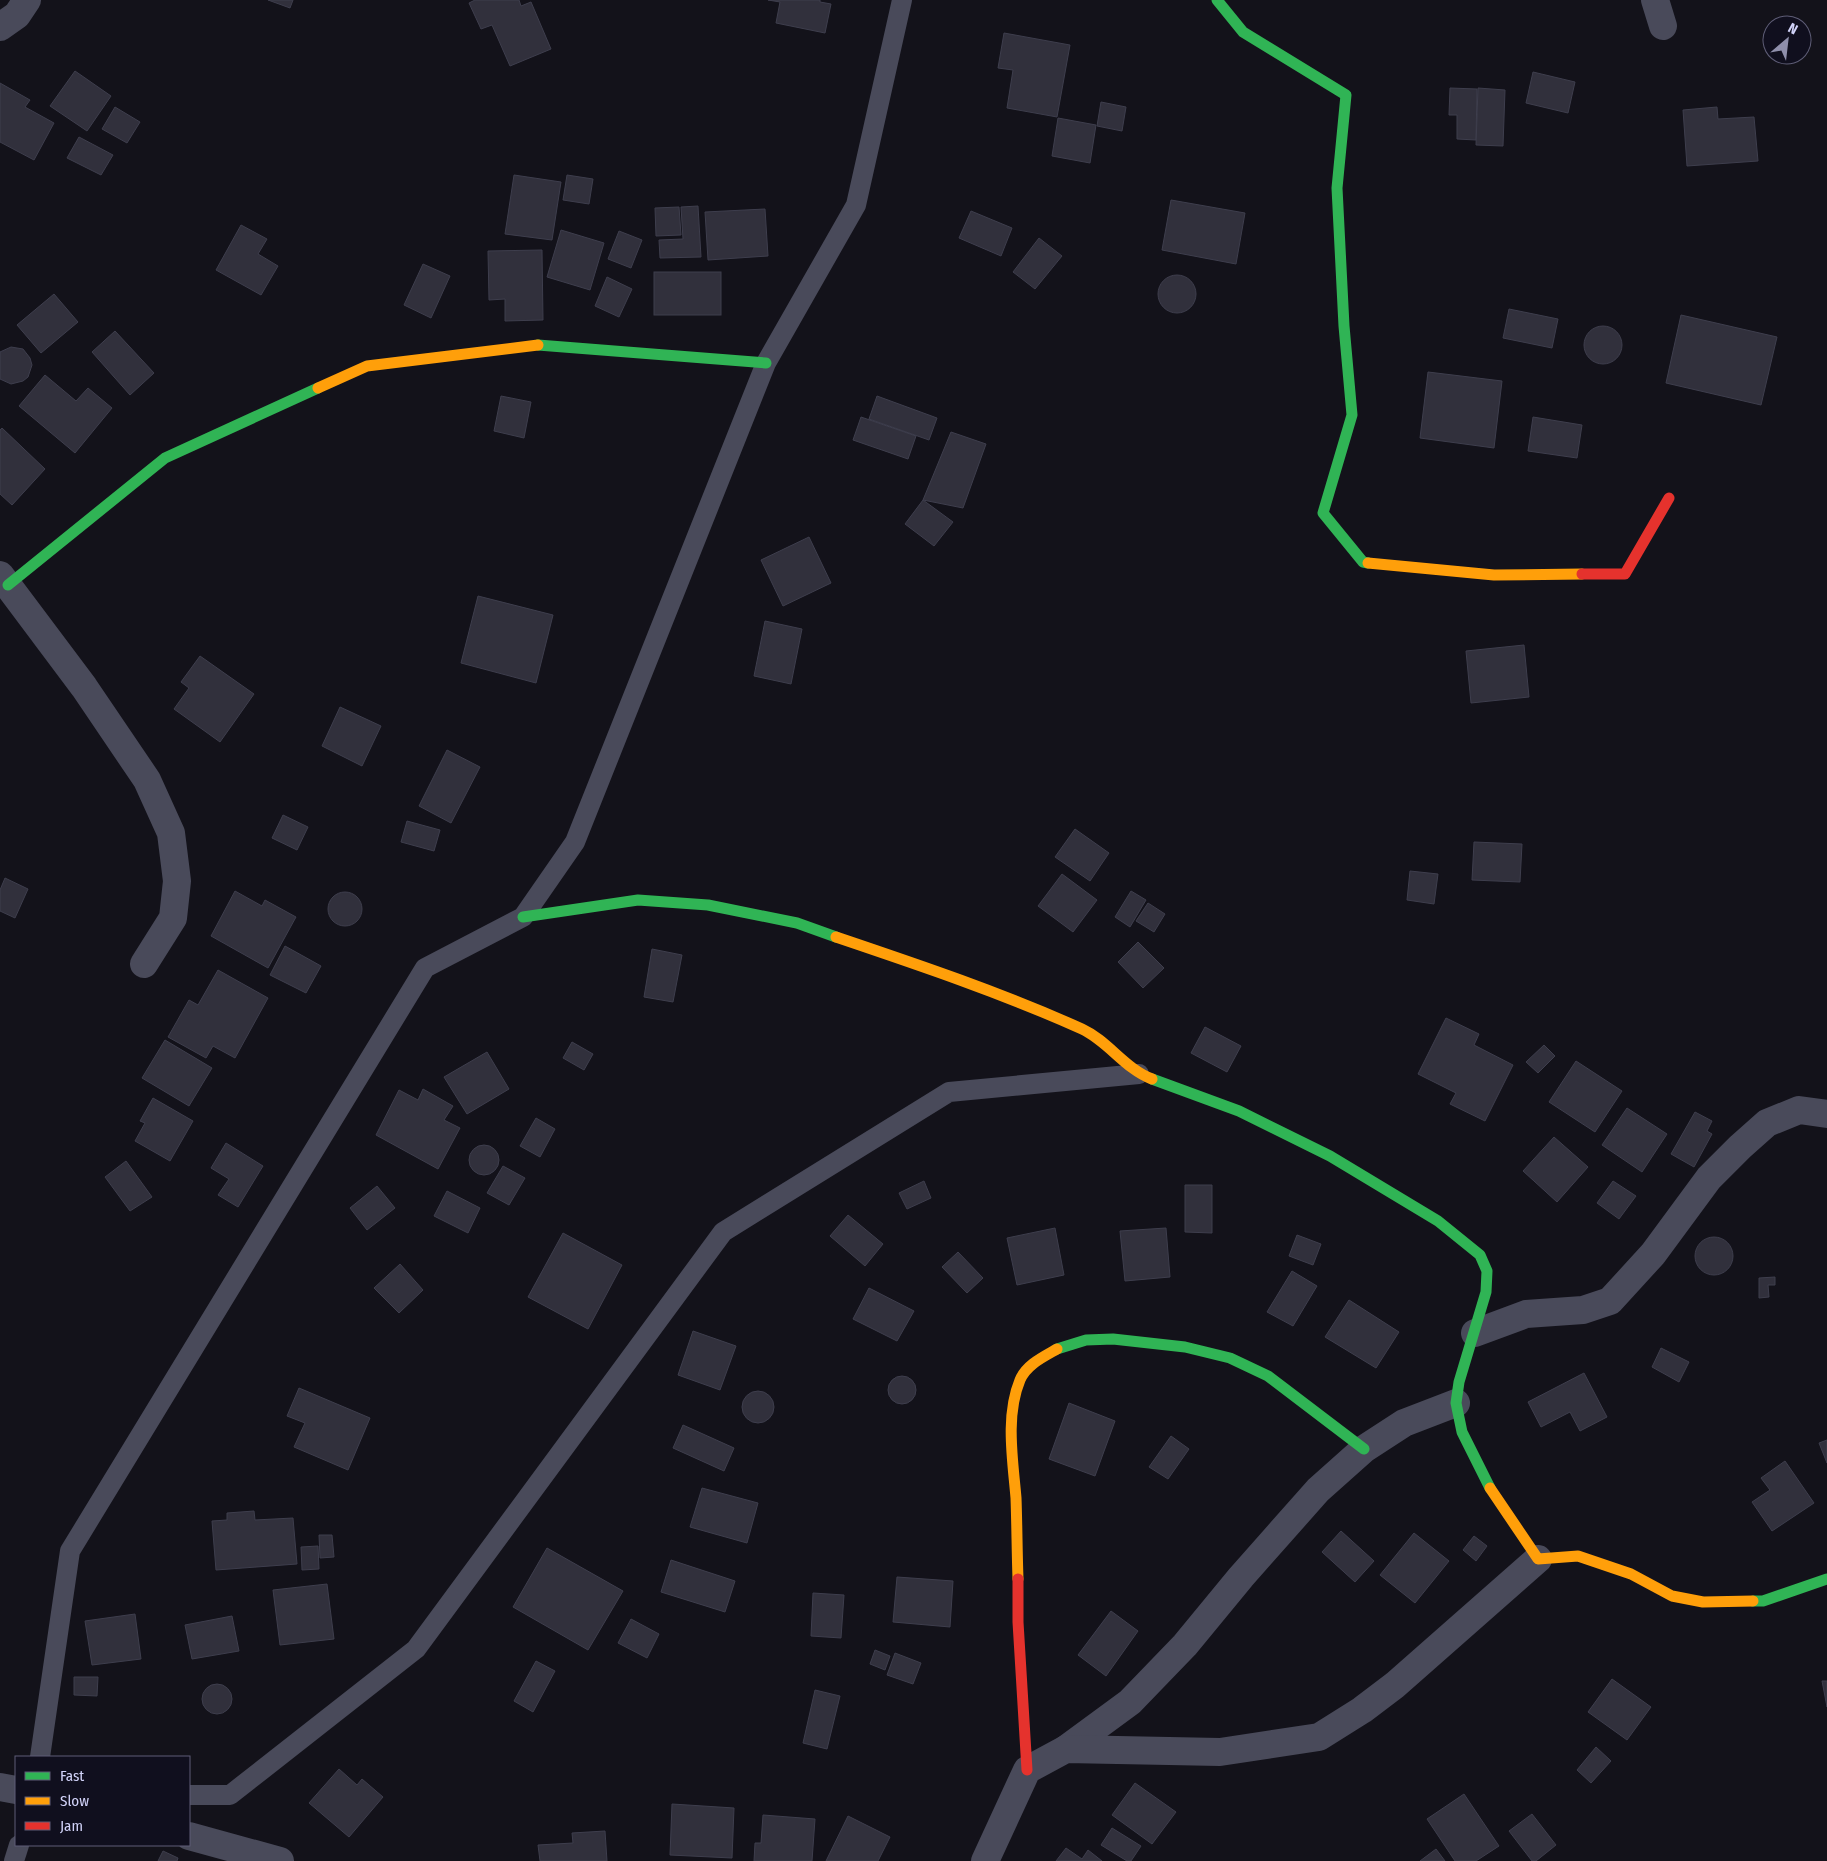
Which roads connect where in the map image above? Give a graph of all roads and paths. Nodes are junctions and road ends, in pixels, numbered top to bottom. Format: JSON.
{"nodes":[{"id":1,"x":26,"y":0,"type":"edge"},
{"id":2,"x":902,"y":0,"type":"edge"},
{"id":3,"x":1217,"y":0,"type":"edge"},
{"id":4,"x":1655,"y":0,"type":"edge"},
{"id":5,"x":1663,"y":26,"type":"dead end"},
{"id":6,"x":0,"y":27,"type":"edge"},
{"id":7,"x":766,"y":363,"type":"junction"},
{"id":8,"x":1669,"y":498,"type":"dead end"},
{"id":9,"x":4,"y":580,"type":"edge"},
{"id":10,"x":523,"y":917,"type":"junction"},
{"id":11,"x":144,"y":964,"type":"dead end"},
{"id":12,"x":1139,"y":1074,"type":"junction"},
{"id":13,"x":1827,"y":1114,"type":"edge"},
{"id":14,"x":1475,"y":1333,"type":"junction"},
{"id":15,"x":1456,"y":1403,"type":"junction"},
{"id":16,"x":1364,"y":1449,"type":"junction"},
{"id":17,"x":1538,"y":1559,"type":"junction"},
{"id":18,"x":1827,"y":1579,"type":"edge"},
{"id":19,"x":1066,"y":1749,"type":"junction"},
{"id":20,"x":40,"y":1756,"type":"edge"},
{"id":21,"x":1027,"y":1770,"type":"junction"},
{"id":22,"x":0,"y":1787,"type":"edge"},
{"id":23,"x":15,"y":1790,"type":"edge"},
{"id":24,"x":190,"y":1795,"type":"edge"},
{"id":25,"x":190,"y":1836,"type":"edge"},
{"id":26,"x":19,"y":1846,"type":"edge"},
{"id":27,"x":14,"y":1861,"type":"edge"},
{"id":28,"x":280,"y":1861,"type":"edge"},
{"id":29,"x":985,"y":1861,"type":"edge"}],
"edges":[{"from":1,"to":6,"type":"street"},
{"from":2,"to":7,"type":"lane"},
{"from":3,"to":8,"type":"street"},
{"from":4,"to":5,"type":"street"},
{"from":7,"to":9,"type":"street"},
{"from":7,"to":10,"type":"lane"},
{"from":9,"to":11,"type":"street"},
{"from":10,"to":12,"type":"street"},
{"from":10,"to":20,"type":"lane"},
{"from":12,"to":14,"type":"street"},
{"from":12,"to":24,"type":"lane"},
{"from":13,"to":14,"type":"street"},
{"from":14,"to":15,"type":"street"},
{"from":15,"to":16,"type":"street"},
{"from":15,"to":17,"type":"street"},
{"from":16,"to":19,"type":"street"},
{"from":16,"to":21,"type":"street"},
{"from":17,"to":18,"type":"street"},
{"from":17,"to":19,"type":"street"},
{"from":19,"to":21,"type":"street"},
{"from":21,"to":29,"type":"street"},
{"from":22,"to":23,"type":"street"},
{"from":25,"to":28,"type":"street"},
{"from":26,"to":27,"type":"lane"}]}
